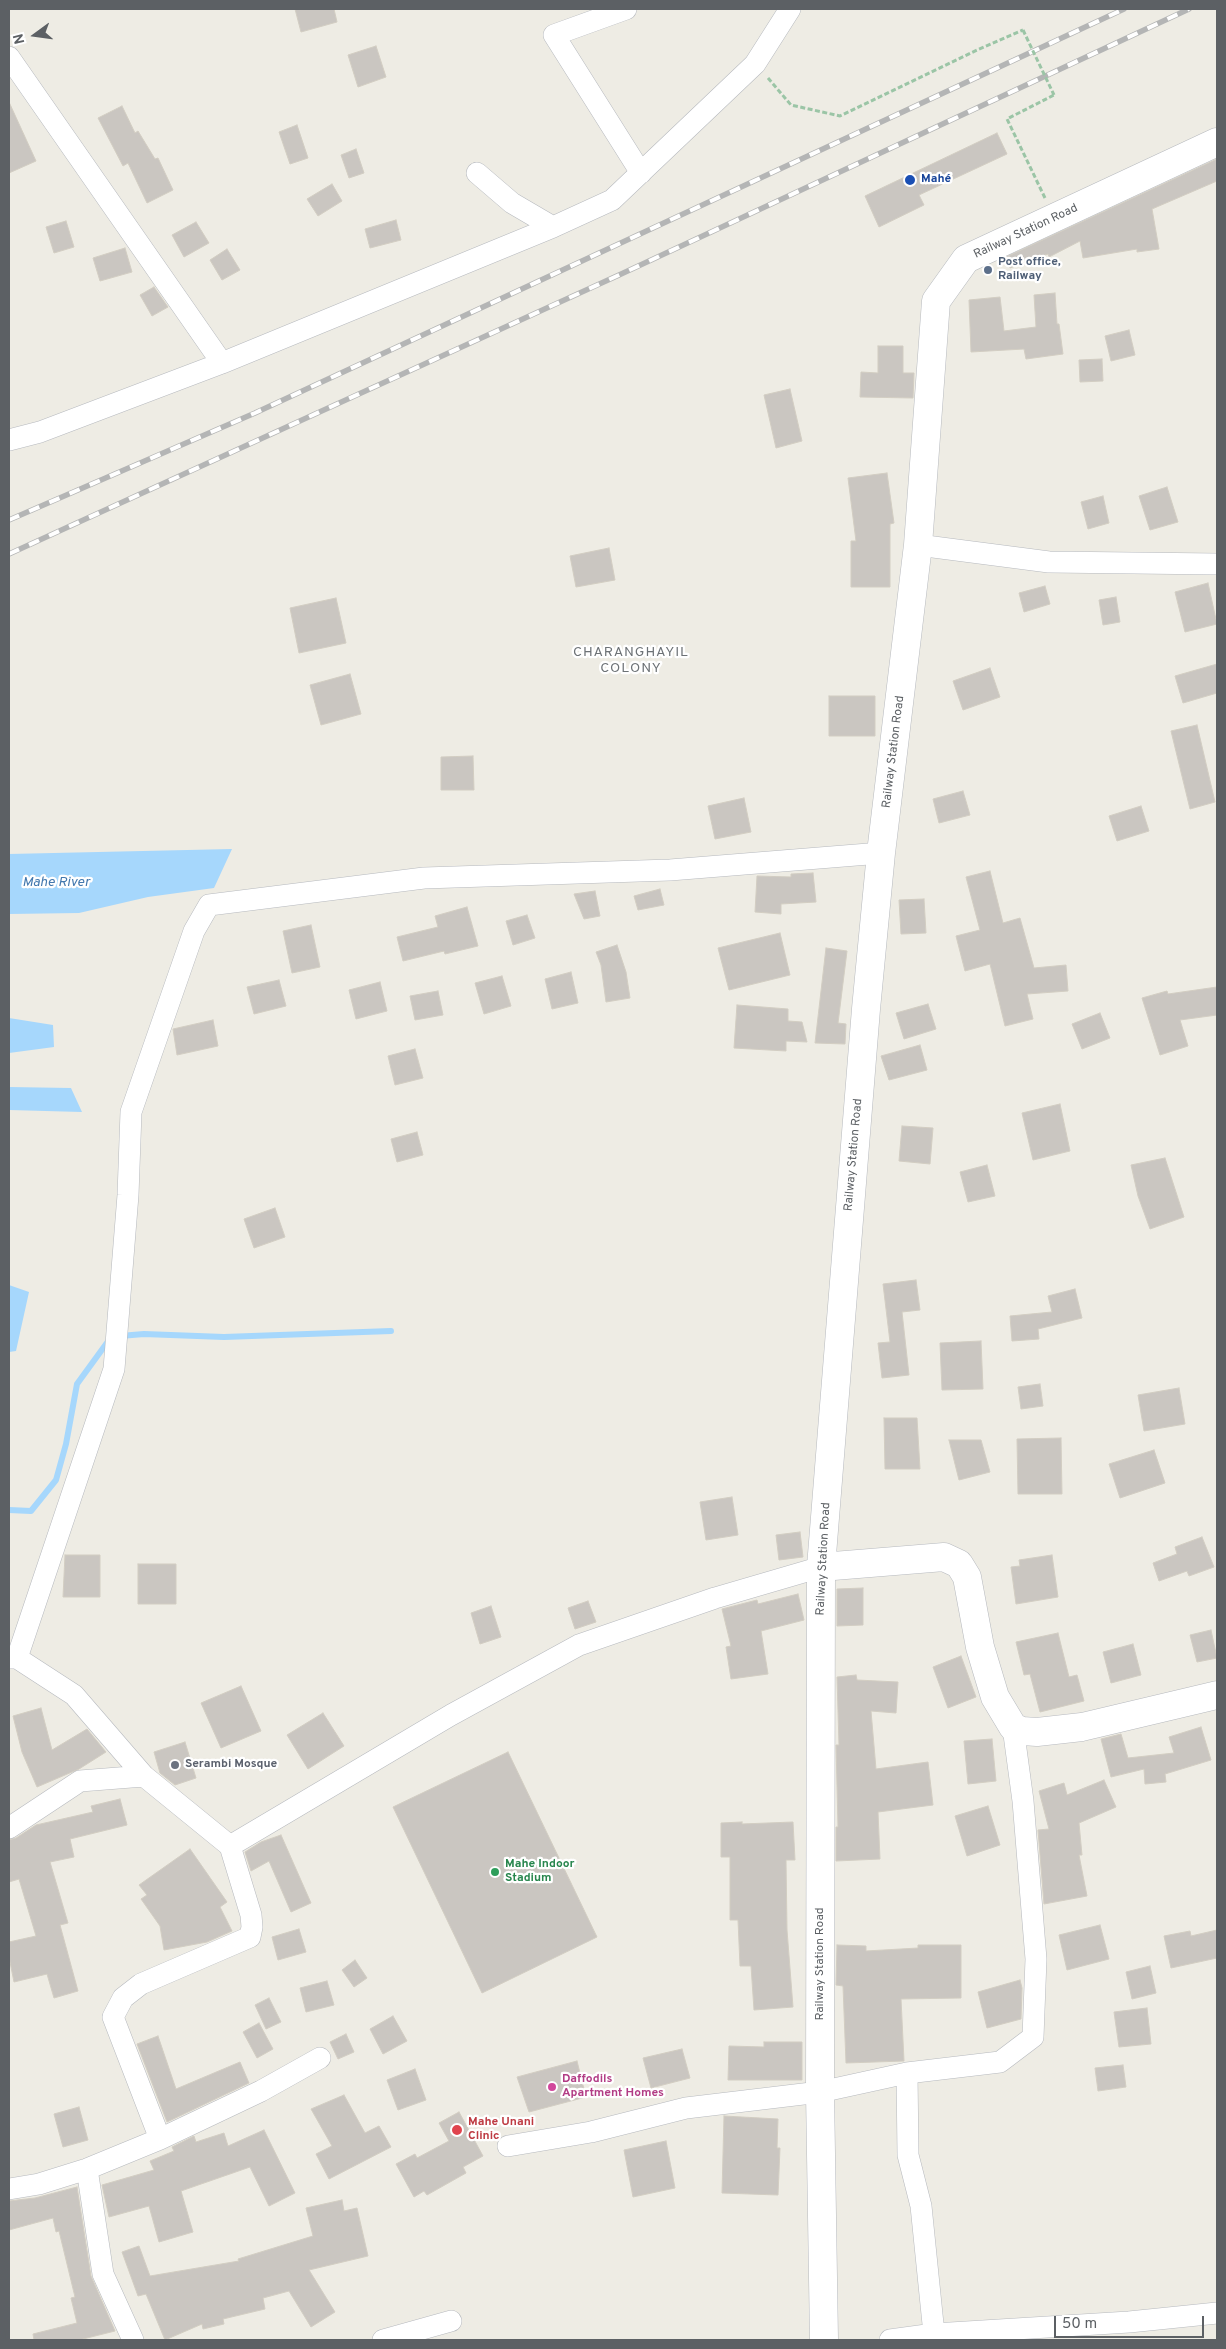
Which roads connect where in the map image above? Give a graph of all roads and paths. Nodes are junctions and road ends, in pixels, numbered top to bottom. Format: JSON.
{"nodes":[{"id":1,"x":626,"y":9,"type":"edge"},
{"id":2,"x":790,"y":9,"type":"edge"},
{"id":3,"x":9,"y":57,"type":"edge"},
{"id":4,"x":755,"y":64,"type":"junction"},
{"id":5,"x":1217,"y":142,"type":"edge"},
{"id":6,"x":477,"y":173,"type":"dead end"},
{"id":7,"x":641,"y":173,"type":"junction"},
{"id":8,"x":1054,"y":218,"type":"junction"},
{"id":9,"x":553,"y":227,"type":"junction"},
{"id":10,"x":222,"y":363,"type":"junction"},
{"id":11,"x":9,"y":440,"type":"edge"},
{"id":12,"x":918,"y":545,"type":"junction"},
{"id":13,"x":1217,"y":564,"type":"edge"},
{"id":14,"x":881,"y":853,"type":"junction"},
{"id":15,"x":821,"y":1567,"type":"junction"},
{"id":16,"x":13,"y":1658,"type":"edge"},
{"id":17,"x":1217,"y":1695,"type":"edge"},
{"id":18,"x":1013,"y":1727,"type":"junction"},
{"id":19,"x":144,"y":1776,"type":"junction"},
{"id":20,"x":9,"y":1828,"type":"edge"},
{"id":21,"x":230,"y":1846,"type":"junction"},
{"id":22,"x":320,"y":2058,"type":"dead end"},
{"id":23,"x":907,"y":2073,"type":"junction"},
{"id":24,"x":820,"y":2092,"type":"junction"},
{"id":25,"x":160,"y":2139,"type":"junction"},
{"id":26,"x":508,"y":2146,"type":"dead end"},
{"id":27,"x":87,"y":2169,"type":"junction"},
{"id":28,"x":9,"y":2189,"type":"edge"},
{"id":29,"x":1217,"y":2313,"type":"edge"},
{"id":30,"x":451,"y":2321,"type":"dead end"},
{"id":31,"x":934,"y":2334,"type":"junction"},
{"id":32,"x":133,"y":2340,"type":"edge"},
{"id":33,"x":383,"y":2340,"type":"edge"},
{"id":34,"x":824,"y":2340,"type":"edge"},
{"id":35,"x":890,"y":2340,"type":"edge"}],
"edges":[{"from":1,"to":7,"type":"street"},
{"from":2,"to":4,"type":"street"},
{"from":3,"to":10,"type":"street"},
{"from":4,"to":7,"type":"street"},
{"from":4,"to":8,"type":"path","bridge":true},
{"from":5,"to":8,"type":"street","name":"Railway Station Road"},
{"from":6,"to":9,"type":"street"},
{"from":7,"to":9,"type":"street"},
{"from":8,"to":12,"type":"street","name":"Railway Station Road"},
{"from":9,"to":10,"type":"street"},
{"from":10,"to":11,"type":"street"},
{"from":12,"to":13,"type":"street"},
{"from":12,"to":14,"type":"street","name":"Railway Station Road"},
{"from":14,"to":15,"type":"street","name":"Railway Station Road"},
{"from":14,"to":16,"type":"street"},
{"from":15,"to":18,"type":"street"},
{"from":15,"to":21,"type":"street"},
{"from":15,"to":24,"type":"street","name":"Railway Station Road"},
{"from":16,"to":19,"type":"street"},
{"from":17,"to":18,"type":"street"},
{"from":18,"to":23,"type":"street"},
{"from":19,"to":20,"type":"street"},
{"from":19,"to":21,"type":"street"},
{"from":21,"to":25,"type":"street"},
{"from":22,"to":25,"type":"street"},
{"from":23,"to":24,"type":"street"},
{"from":23,"to":31,"type":"street"},
{"from":24,"to":26,"type":"street"},
{"from":24,"to":34,"type":"street","name":"Railway Station Road"},
{"from":25,"to":27,"type":"street"},
{"from":27,"to":28,"type":"street"},
{"from":27,"to":32,"type":"street"},
{"from":29,"to":31,"type":"street"},
{"from":30,"to":33,"type":"street"},
{"from":31,"to":35,"type":"street"}]}
